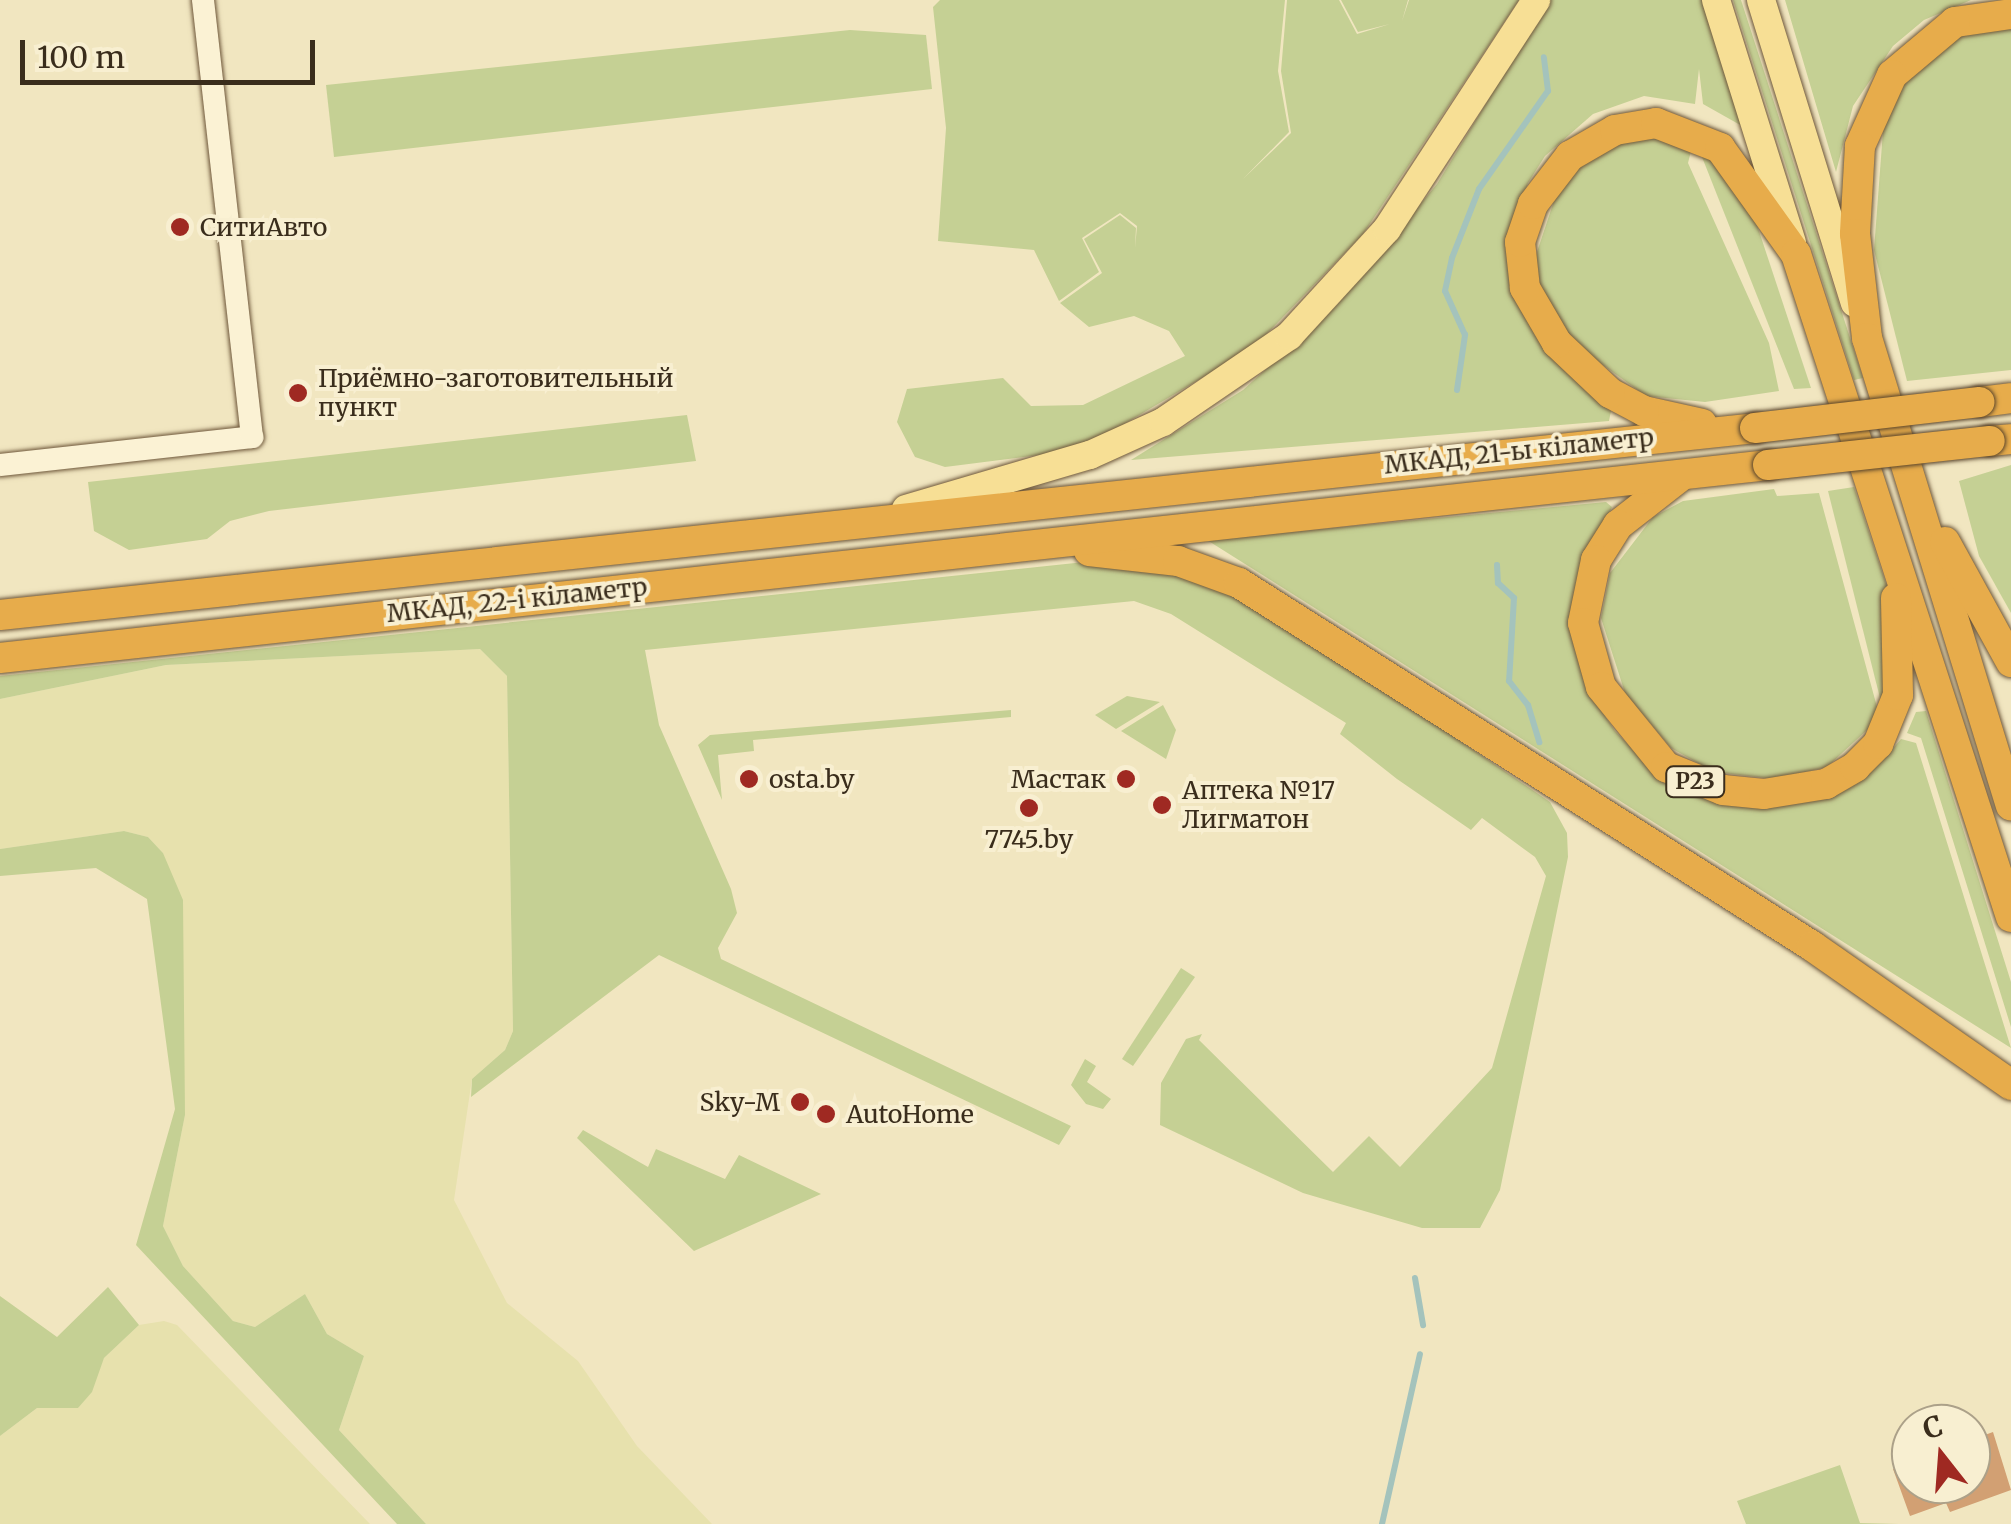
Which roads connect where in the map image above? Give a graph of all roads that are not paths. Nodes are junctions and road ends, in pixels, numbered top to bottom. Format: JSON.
{"nodes":[{"id":1,"x":202,"y":0,"type":"edge"},
{"id":2,"x":1536,"y":0,"type":"edge"},
{"id":3,"x":1716,"y":0,"type":"edge"},
{"id":4,"x":1760,"y":0,"type":"edge"},
{"id":5,"x":2011,"y":14,"type":"edge"},
{"id":6,"x":1796,"y":254,"type":"junction"},
{"id":7,"x":1868,"y":338,"type":"junction"},
{"id":8,"x":2011,"y":398,"type":"edge"},
{"id":9,"x":1742,"y":429,"type":"junction"},
{"id":10,"x":2000,"y":440,"type":"edge"},
{"id":11,"x":0,"y":464,"type":"edge"},
{"id":12,"x":1689,"y":471,"type":"junction"},
{"id":13,"x":1912,"y":481,"type":"junction"},
{"id":14,"x":1027,"y":501,"type":"joint"},
{"id":15,"x":882,"y":516,"type":"junction"},
{"id":16,"x":1034,"y":542,"type":"joint"},
{"id":17,"x":996,"y":546,"type":"junction"},
{"id":18,"x":1893,"y":550,"type":"junction"},
{"id":19,"x":0,"y":615,"type":"edge"},
{"id":20,"x":0,"y":658,"type":"edge"},
{"id":21,"x":2011,"y":662,"type":"edge"},
{"id":22,"x":2011,"y":805,"type":"edge"},
{"id":23,"x":2011,"y":917,"type":"edge"},
{"id":24,"x":2011,"y":1085,"type":"edge"}],
"edges":[{"from":1,"to":11,"type":"street"},
{"from":2,"to":15,"type":"main road"},
{"from":3,"to":6,"type":"main road","number":"Р23"},
{"from":4,"to":7,"type":"main road"},
{"from":5,"to":7,"type":"highway"},
{"from":6,"to":9,"type":"highway","number":"Р23"},
{"from":6,"to":18,"type":"highway","number":"Р23"},
{"from":7,"to":13,"type":"highway"},
{"from":8,"to":9,"type":"highway","name":"МКАД, 21-ы кіламетр","bridge":true},
{"from":9,"to":14,"type":"highway","name":"МКАД, 21-ы кіламетр"},
{"from":10,"to":12,"type":"highway","name":"МКАД, 21-ы кіламетр","bridge":true},
{"from":12,"to":16,"type":"highway","name":"МКАД, 21-ы кіламетр"},
{"from":12,"to":18,"type":"highway","number":"Р23"},
{"from":13,"to":21,"type":"highway"},
{"from":13,"to":22,"type":"highway"},
{"from":14,"to":15,"type":"highway","name":"МКАД, 22-і кіламетр"},
{"from":15,"to":19,"type":"highway","name":"МКАД, 22-і кіламетр"},
{"from":16,"to":17,"type":"highway","name":"МКАД, 22-і кіламетр"},
{"from":17,"to":20,"type":"highway","name":"МКАД, 22-і кіламетр"},
{"from":17,"to":24,"type":"highway"},
{"from":18,"to":23,"type":"highway","number":"Р23"}]}
